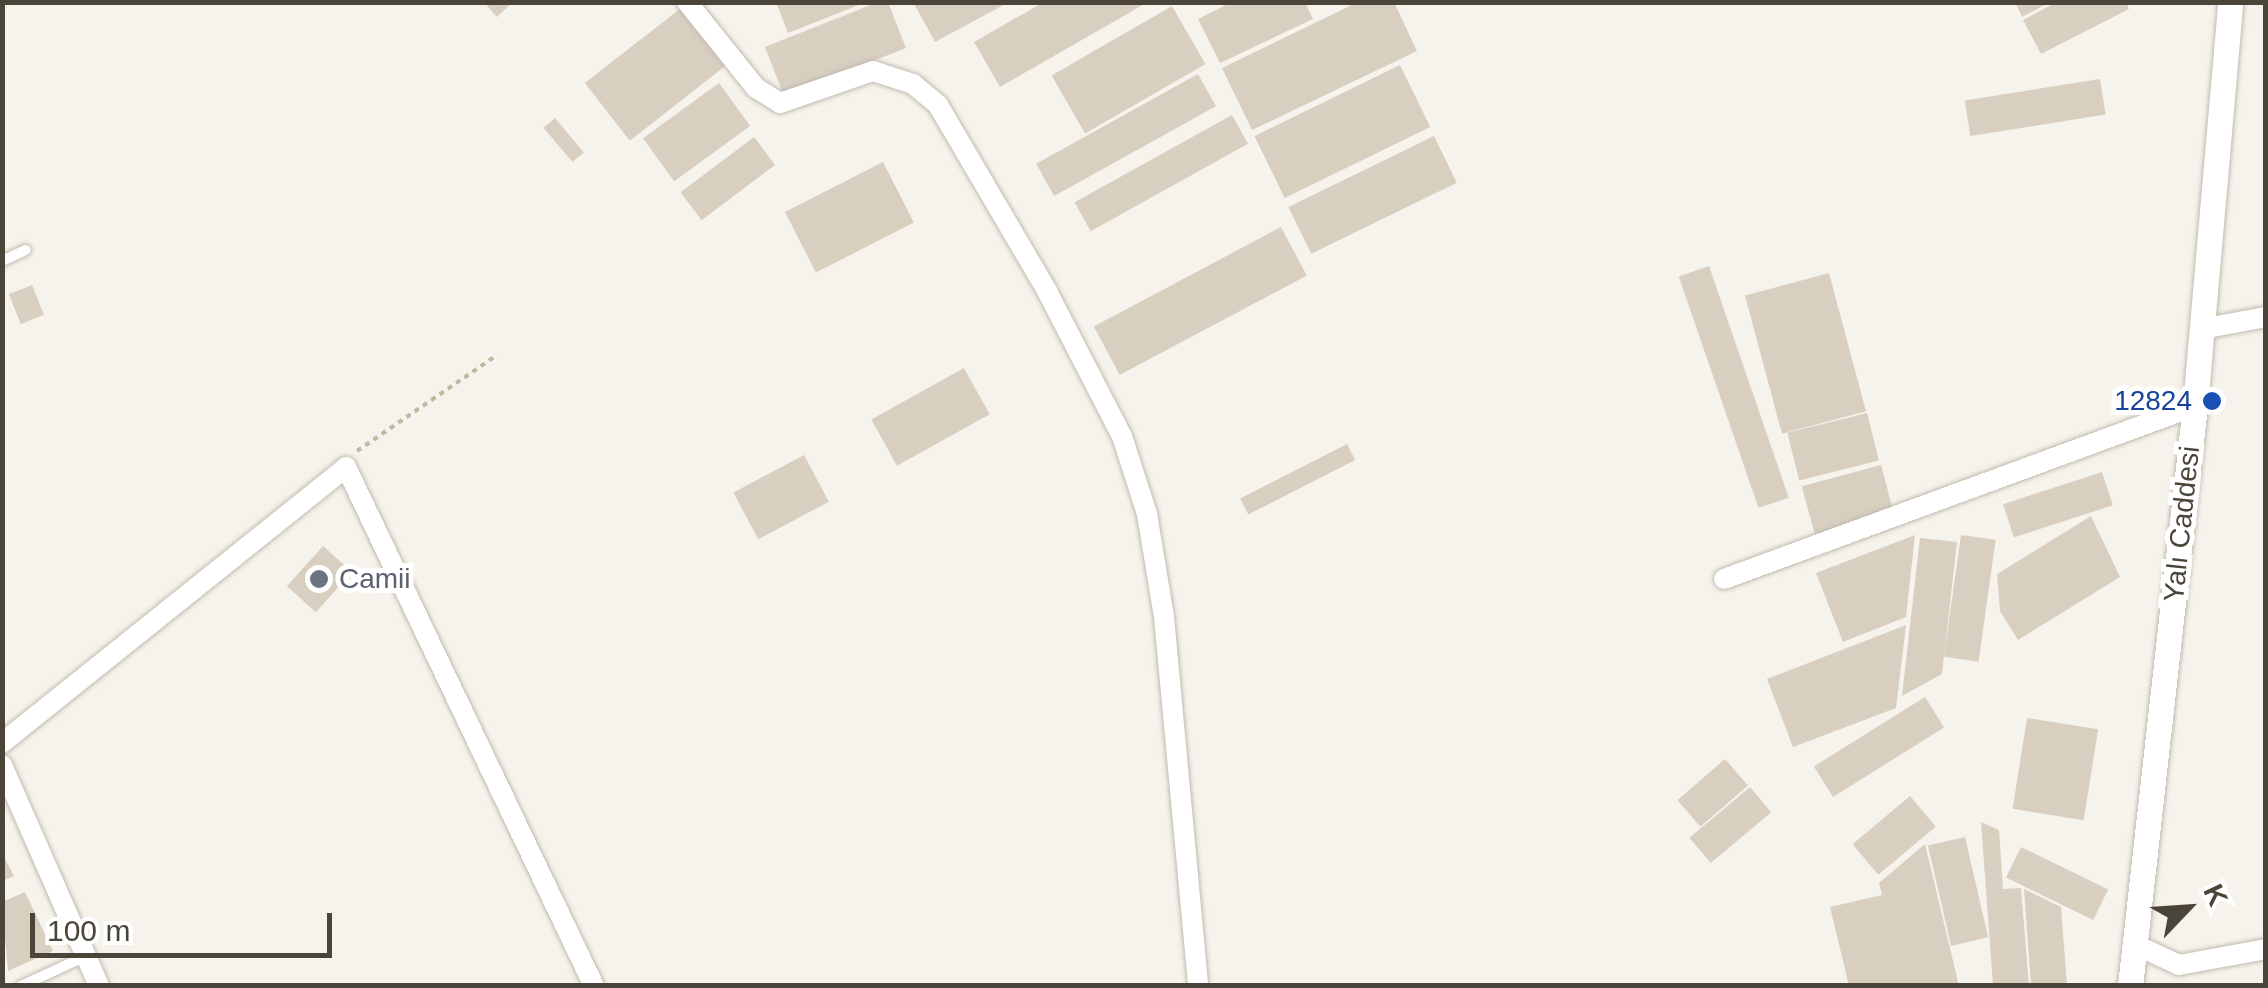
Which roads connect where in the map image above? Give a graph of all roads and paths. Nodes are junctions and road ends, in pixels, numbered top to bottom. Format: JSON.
{"nodes":[{"id":1,"x":687,"y":2,"type":"edge"},
{"id":2,"x":2230,"y":2,"type":"edge"},
{"id":3,"x":26,"y":250,"type":"dead end"},
{"id":4,"x":2,"y":261,"type":"edge"},
{"id":5,"x":2266,"y":317,"type":"edge"},
{"id":6,"x":2201,"y":329,"type":"junction"},
{"id":7,"x":497,"y":355,"type":"dead end"},
{"id":8,"x":2194,"y":406,"type":"junction"},
{"id":9,"x":346,"y":467,"type":"junction"},
{"id":10,"x":1724,"y":579,"type":"dead end"},
{"id":11,"x":2,"y":744,"type":"edge"},
{"id":12,"x":2,"y":765,"type":"edge"},
{"id":13,"x":7,"y":790,"type":"edge"},
{"id":14,"x":2136,"y":945,"type":"junction"},
{"id":15,"x":2266,"y":949,"type":"edge"},
{"id":16,"x":86,"y":956,"type":"junction"},
{"id":17,"x":21,"y":986,"type":"edge"},
{"id":18,"x":99,"y":986,"type":"edge"},
{"id":19,"x":594,"y":986,"type":"edge"},
{"id":20,"x":1198,"y":986,"type":"edge"},
{"id":21,"x":2130,"y":986,"type":"edge"}],
"edges":[{"from":1,"to":20,"type":"street"},
{"from":2,"to":6,"type":"street","name":"Yalı Caddesi"},
{"from":3,"to":4,"type":"lane"},
{"from":5,"to":6,"type":"street"},
{"from":6,"to":8,"type":"street","name":"Yalı Caddesi"},
{"from":7,"to":9,"type":"path"},
{"from":8,"to":10,"type":"street"},
{"from":8,"to":14,"type":"street","name":"Yalı Caddesi"},
{"from":9,"to":11,"type":"street"},
{"from":9,"to":19,"type":"street"},
{"from":12,"to":13,"type":"street"},
{"from":13,"to":16,"type":"street"},
{"from":14,"to":15,"type":"street"},
{"from":14,"to":21,"type":"street","name":"Yalı Caddesi"},
{"from":16,"to":17,"type":"lane"},
{"from":16,"to":18,"type":"street"}]}
